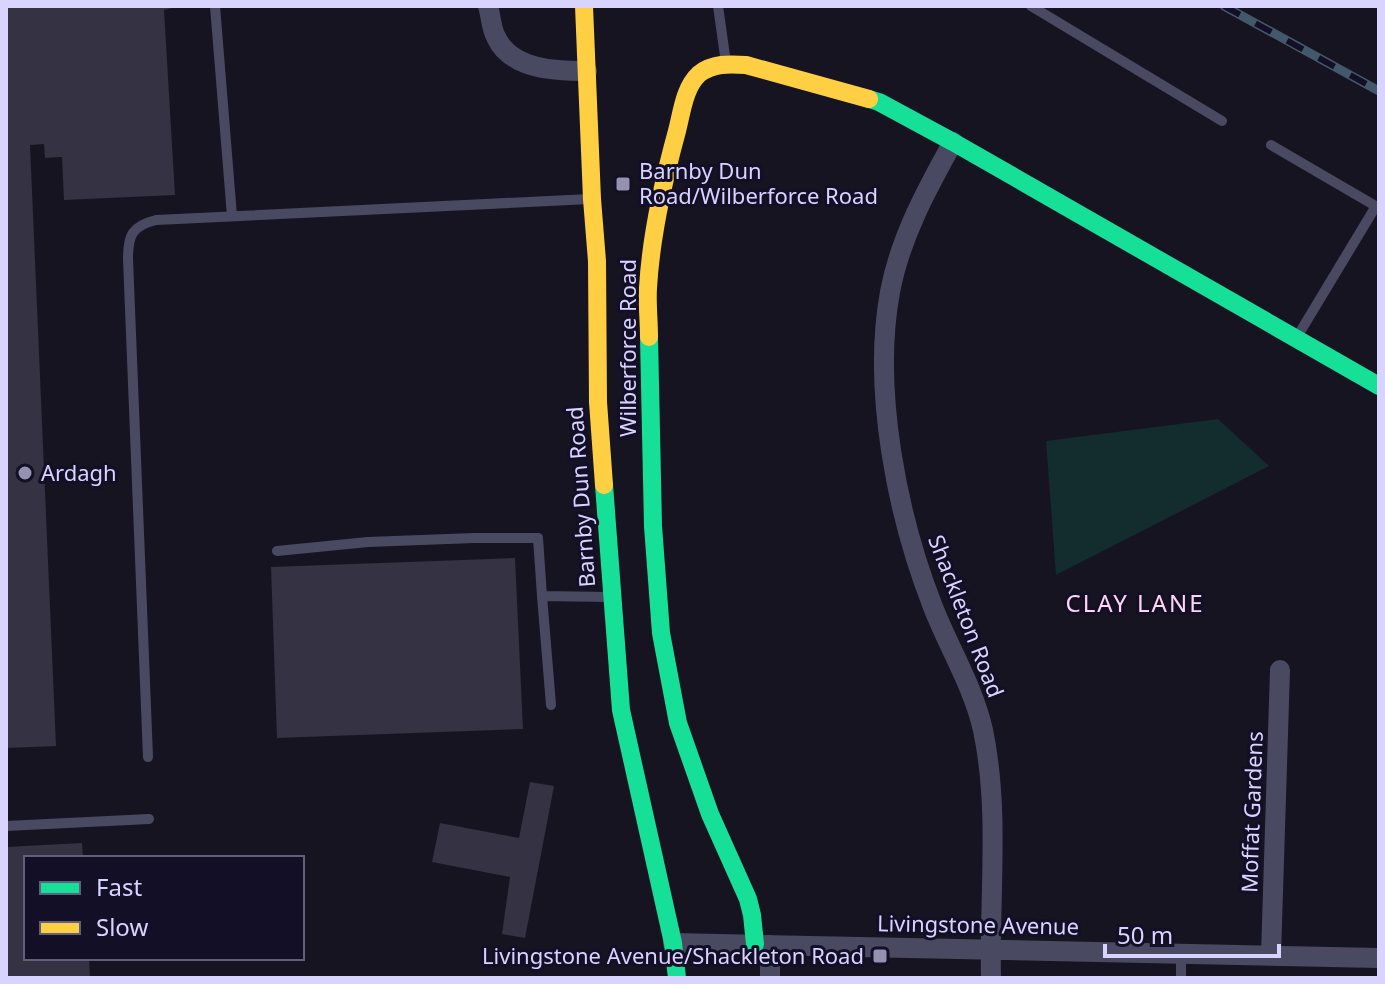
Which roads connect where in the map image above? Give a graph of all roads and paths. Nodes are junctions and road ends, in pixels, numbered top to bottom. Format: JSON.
{"nodes":[{"id":1,"x":215,"y":6,"type":"edge"},
{"id":2,"x":488,"y":6,"type":"edge"},
{"id":3,"x":584,"y":6,"type":"edge"},
{"id":4,"x":718,"y":6,"type":"edge"},
{"id":5,"x":1031,"y":6,"type":"edge"},
{"id":6,"x":726,"y":64,"type":"junction"},
{"id":7,"x":587,"y":71,"type":"junction"},
{"id":8,"x":1222,"y":121,"type":"dead end"},
{"id":9,"x":953,"y":142,"type":"junction"},
{"id":10,"x":1271,"y":145,"type":"dead end"},
{"id":11,"x":592,"y":199,"type":"junction"},
{"id":12,"x":1378,"y":207,"type":"edge"},
{"id":13,"x":232,"y":216,"type":"junction"},
{"id":14,"x":1296,"y":339,"type":"junction"},
{"id":15,"x":1379,"y":386,"type":"edge"},
{"id":16,"x":277,"y":551,"type":"dead end"},
{"id":17,"x":542,"y":596,"type":"junction"},
{"id":18,"x":612,"y":597,"type":"junction"},
{"id":19,"x":1280,"y":670,"type":"dead end"},
{"id":20,"x":551,"y":705,"type":"dead end"},
{"id":21,"x":148,"y":757,"type":"dead end"},
{"id":22,"x":149,"y":819,"type":"dead end"},
{"id":23,"x":6,"y":826,"type":"edge"},
{"id":24,"x":673,"y":943,"type":"junction"},
{"id":25,"x":762,"y":944,"type":"junction"},
{"id":26,"x":990,"y":949,"type":"junction"},
{"id":27,"x":1181,"y":953,"type":"junction"},
{"id":28,"x":1271,"y":955,"type":"junction"},
{"id":29,"x":1379,"y":958,"type":"edge"},
{"id":30,"x":677,"y":978,"type":"edge"},
{"id":31,"x":770,"y":978,"type":"edge"},
{"id":32,"x":991,"y":978,"type":"edge"},
{"id":33,"x":1181,"y":978,"type":"edge"}],
"edges":[{"from":1,"to":13,"type":"lane"},
{"from":2,"to":7,"type":"street"},
{"from":3,"to":7,"type":"street","name":"Barnby Dun Road"},
{"from":4,"to":6,"type":"lane"},
{"from":5,"to":8,"type":"lane"},
{"from":6,"to":9,"type":"street"},
{"from":6,"to":25,"type":"street","name":"Wilberforce Road"},
{"from":7,"to":11,"type":"street","name":"Barnby Dun Road"},
{"from":9,"to":14,"type":"street"},
{"from":9,"to":26,"type":"street","name":"Shackleton Road"},
{"from":10,"to":12,"type":"lane"},
{"from":11,"to":13,"type":"lane"},
{"from":11,"to":18,"type":"street","name":"Barnby Dun Road"},
{"from":12,"to":14,"type":"lane"},
{"from":13,"to":21,"type":"lane"},
{"from":14,"to":15,"type":"street"},
{"from":16,"to":17,"type":"lane"},
{"from":17,"to":18,"type":"lane"},
{"from":17,"to":20,"type":"lane"},
{"from":18,"to":24,"type":"street","name":"Barnby Dun Road"},
{"from":19,"to":28,"type":"street","name":"Moffat Gardens"},
{"from":22,"to":23,"type":"lane"},
{"from":24,"to":25,"type":"street","name":"Livingstone Avenue"},
{"from":24,"to":30,"type":"street","name":"Barnby Dun Road"},
{"from":25,"to":26,"type":"street","name":"Livingstone Avenue"},
{"from":25,"to":31,"type":"street"},
{"from":26,"to":27,"type":"street","name":"Livingstone Avenue"},
{"from":26,"to":32,"type":"street","name":"Shackleton Road"},
{"from":27,"to":28,"type":"street","name":"Livingstone Avenue"},
{"from":27,"to":33,"type":"lane"},
{"from":28,"to":29,"type":"street","name":"Livingstone Avenue"}]}
